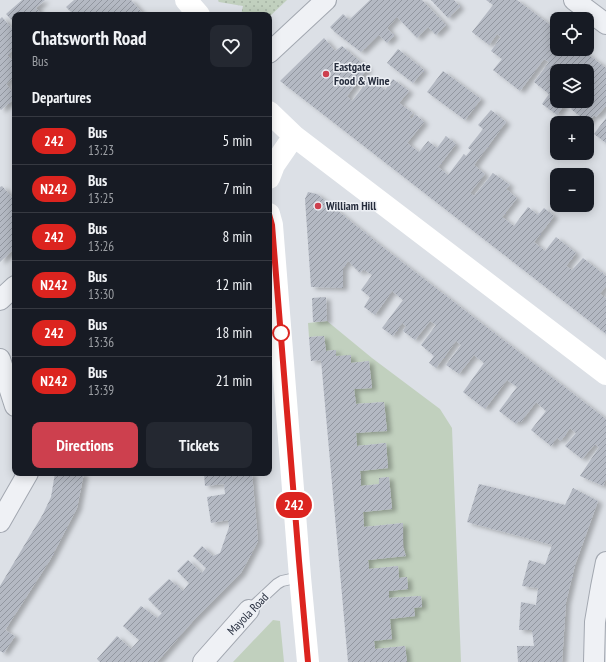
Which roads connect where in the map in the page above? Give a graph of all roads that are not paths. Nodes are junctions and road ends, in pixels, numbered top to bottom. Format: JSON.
{"nodes":[{"id":1,"x":186,"y":0,"type":"edge"},
{"id":2,"x":326,"y":0,"type":"edge"},
{"id":3,"x":574,"y":0,"type":"edge"},
{"id":4,"x":196,"y":12,"type":"edge"},
{"id":5,"x":606,"y":24,"type":"edge"},
{"id":6,"x":272,"y":50,"type":"edge"},
{"id":7,"x":272,"y":115,"type":"edge"},
{"id":8,"x":294,"y":136,"type":"junction"},
{"id":9,"x":272,"y":170,"type":"edge"},
{"id":10,"x":272,"y":225,"type":"edge"},
{"id":11,"x":12,"y":289,"type":"edge"},
{"id":12,"x":0,"y":300,"type":"edge"},
{"id":13,"x":0,"y":359,"type":"edge"},
{"id":14,"x":606,"y":374,"type":"edge"},
{"id":15,"x":12,"y":397,"type":"edge"},
{"id":16,"x":26,"y":476,"type":"edge"},
{"id":17,"x":0,"y":522,"type":"edge"},
{"id":18,"x":606,"y":562,"type":"edge"},
{"id":19,"x":300,"y":577,"type":"junction"},
{"id":20,"x":249,"y":610,"type":"joint"},
{"id":21,"x":203,"y":662,"type":"edge"},
{"id":22,"x":308,"y":662,"type":"edge"},
{"id":23,"x":594,"y":662,"type":"edge"}],
"edges":[{"from":1,"to":4,"type":"street"},
{"from":2,"to":6,"type":"street"},
{"from":3,"to":5,"type":"street"},
{"from":7,"to":8,"type":"street"},
{"from":8,"to":9,"type":"street"},
{"from":8,"to":14,"type":"street"},
{"from":10,"to":19,"type":"street"},
{"from":11,"to":12,"type":"street"},
{"from":13,"to":15,"type":"street"},
{"from":16,"to":17,"type":"street"},
{"from":18,"to":23,"type":"street"},
{"from":19,"to":20,"type":"lane","name":"Mayola Road"},
{"from":19,"to":22,"type":"street"},
{"from":20,"to":21,"type":"street","name":"Mayola Road"}]}
